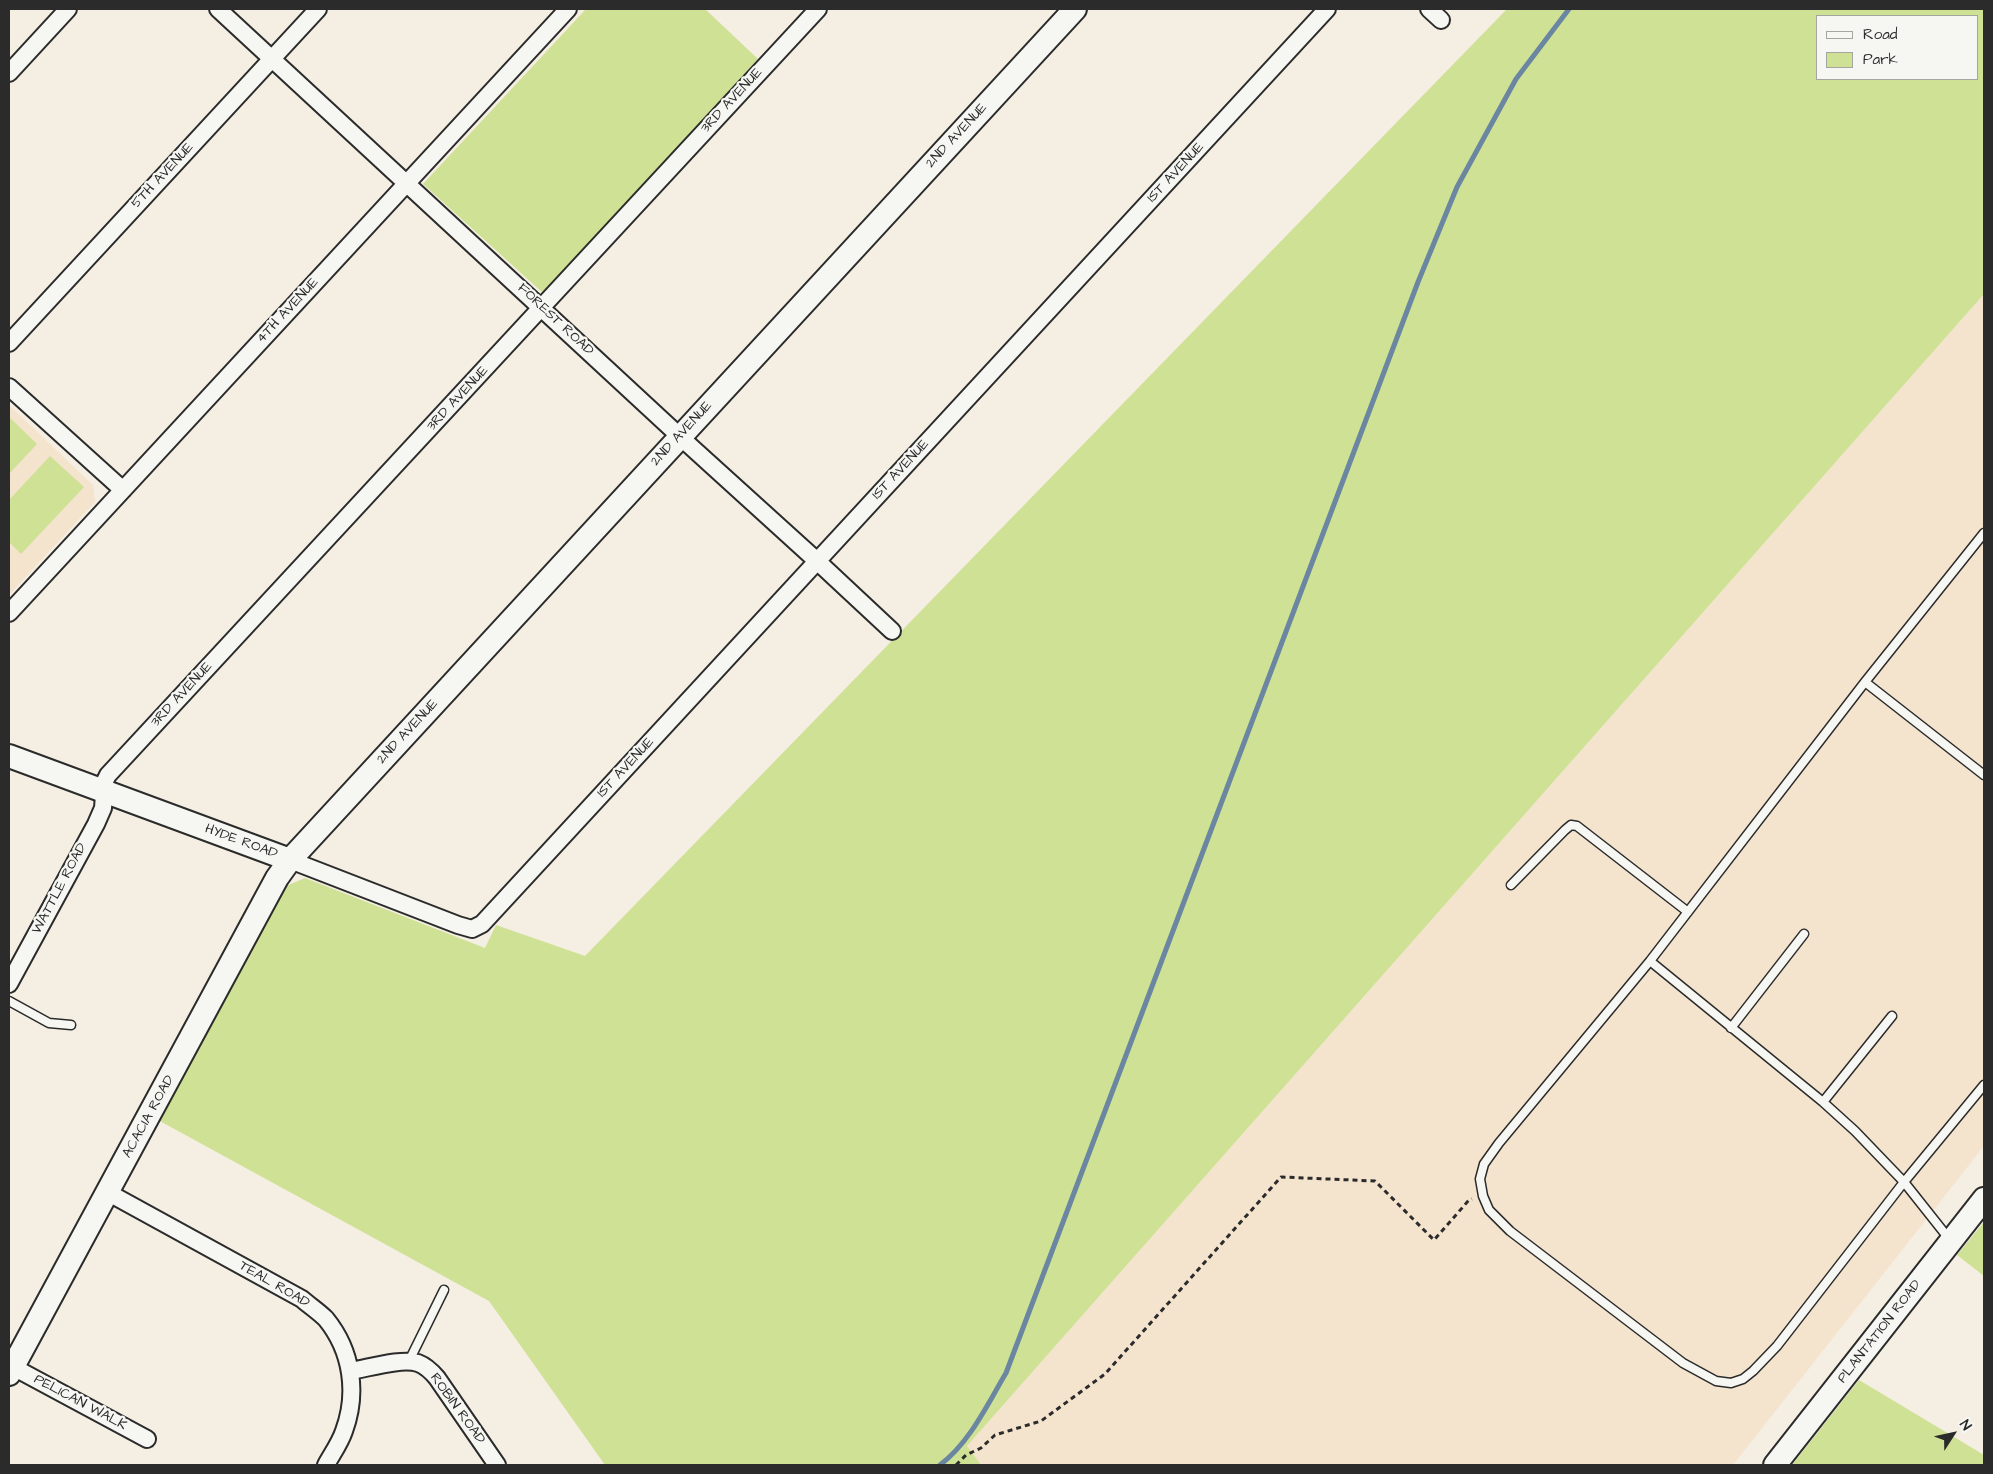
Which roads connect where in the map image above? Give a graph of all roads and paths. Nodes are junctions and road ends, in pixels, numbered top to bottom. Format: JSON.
{"nodes":[{"id":1,"x":68,"y":9,"type":"edge"},
{"id":2,"x":218,"y":9,"type":"edge"},
{"id":3,"x":318,"y":9,"type":"edge"},
{"id":4,"x":568,"y":9,"type":"edge"},
{"id":5,"x":818,"y":9,"type":"edge"},
{"id":6,"x":1075,"y":9,"type":"edge"},
{"id":7,"x":1327,"y":9,"type":"edge"},
{"id":8,"x":1429,"y":9,"type":"edge"},
{"id":9,"x":1441,"y":20,"type":"dead end"},
{"id":10,"x":271,"y":59,"type":"junction"},
{"id":11,"x":9,"y":73,"type":"edge"},
{"id":12,"x":406,"y":183,"type":"junction"},
{"id":13,"x":542,"y":308,"type":"junction"},
{"id":14,"x":9,"y":343,"type":"edge"},
{"id":15,"x":9,"y":387,"type":"edge"},
{"id":16,"x":680,"y":436,"type":"junction"},
{"id":17,"x":122,"y":490,"type":"junction"},
{"id":18,"x":1984,"y":533,"type":"edge"},
{"id":19,"x":817,"y":560,"type":"junction"},
{"id":20,"x":9,"y":613,"type":"edge"},
{"id":21,"x":892,"y":631,"type":"dead end"},
{"id":22,"x":1865,"y":682,"type":"junction"},
{"id":23,"x":9,"y":756,"type":"edge"},
{"id":24,"x":1984,"y":775,"type":"edge"},
{"id":25,"x":104,"y":792,"type":"junction"},
{"id":26,"x":290,"y":860,"type":"junction"},
{"id":27,"x":1511,"y":885,"type":"dead end"},
{"id":28,"x":1688,"y":912,"type":"junction"},
{"id":29,"x":472,"y":929,"type":"joint"},
{"id":30,"x":1804,"y":934,"type":"dead end"},
{"id":31,"x":1650,"y":961,"type":"junction"},
{"id":32,"x":9,"y":984,"type":"edge"},
{"id":33,"x":9,"y":1001,"type":"edge"},
{"id":34,"x":1892,"y":1016,"type":"dead end"},
{"id":35,"x":71,"y":1025,"type":"dead end"},
{"id":36,"x":1731,"y":1028,"type":"junction"},
{"id":37,"x":1984,"y":1085,"type":"edge"},
{"id":38,"x":1823,"y":1102,"type":"junction"},
{"id":39,"x":1904,"y":1182,"type":"junction"},
{"id":40,"x":107,"y":1192,"type":"junction"},
{"id":41,"x":1483,"y":1196,"type":"junction"},
{"id":42,"x":1984,"y":1199,"type":"edge"},
{"id":43,"x":1951,"y":1242,"type":"junction"},
{"id":44,"x":444,"y":1290,"type":"dead end"},
{"id":45,"x":409,"y":1361,"type":"junction"},
{"id":46,"x":350,"y":1370,"type":"junction"},
{"id":47,"x":11,"y":1371,"type":"edge"},
{"id":48,"x":147,"y":1439,"type":"dead end"},
{"id":49,"x":326,"y":1465,"type":"edge"},
{"id":50,"x":497,"y":1465,"type":"edge"},
{"id":51,"x":956,"y":1465,"type":"edge"},
{"id":52,"x":1775,"y":1465,"type":"edge"}],
"edges":[{"from":1,"to":11,"type":"street"},
{"from":2,"to":10,"type":"street","name":"FOREST ROAD"},
{"from":3,"to":10,"type":"street","name":"5TH AVENUE"},
{"from":4,"to":12,"type":"street","name":"4TH AVENUE"},
{"from":5,"to":13,"type":"street","name":"3RD AVENUE"},
{"from":6,"to":16,"type":"street","name":"2ND AVENUE"},
{"from":7,"to":19,"type":"street","name":"1ST AVENUE"},
{"from":8,"to":9,"type":"street"},
{"from":10,"to":12,"type":"street","name":"FOREST ROAD"},
{"from":10,"to":14,"type":"street","name":"5TH AVENUE"},
{"from":12,"to":13,"type":"street","name":"FOREST ROAD"},
{"from":12,"to":17,"type":"street","name":"4TH AVENUE"},
{"from":13,"to":16,"type":"street","name":"FOREST ROAD"},
{"from":13,"to":25,"type":"street","name":"3RD AVENUE"},
{"from":15,"to":17,"type":"street"},
{"from":16,"to":19,"type":"street","name":"FOREST ROAD"},
{"from":16,"to":26,"type":"street","name":"2ND AVENUE"},
{"from":17,"to":20,"type":"street","name":"4TH AVENUE"},
{"from":18,"to":22,"type":"lane"},
{"from":19,"to":21,"type":"street","name":"FOREST ROAD"},
{"from":19,"to":29,"type":"street","name":"1ST AVENUE"},
{"from":22,"to":24,"type":"lane"},
{"from":22,"to":28,"type":"lane"},
{"from":23,"to":25,"type":"street","name":"HYDE ROAD"},
{"from":25,"to":26,"type":"street","name":"HYDE ROAD"},
{"from":25,"to":32,"type":"street","name":"WATTLE ROAD"},
{"from":26,"to":29,"type":"street","name":"HYDE ROAD"},
{"from":26,"to":40,"type":"street","name":"ACACIA ROAD"},
{"from":27,"to":28,"type":"lane"},
{"from":28,"to":31,"type":"lane"},
{"from":30,"to":36,"type":"lane"},
{"from":31,"to":36,"type":"lane"},
{"from":31,"to":41,"type":"lane"},
{"from":33,"to":35,"type":"lane"},
{"from":34,"to":38,"type":"lane"},
{"from":36,"to":38,"type":"lane"},
{"from":37,"to":39,"type":"lane"},
{"from":38,"to":39,"type":"lane"},
{"from":39,"to":41,"type":"lane"},
{"from":39,"to":43,"type":"lane"},
{"from":40,"to":46,"type":"street","name":"TEAL ROAD"},
{"from":40,"to":47,"type":"street","name":"ACACIA ROAD"},
{"from":41,"to":51,"type":"path"},
{"from":42,"to":43,"type":"street","name":"PLANTATION ROAD"},
{"from":43,"to":52,"type":"street","name":"PLANTATION ROAD"},
{"from":44,"to":45,"type":"lane"},
{"from":45,"to":46,"type":"street"},
{"from":45,"to":50,"type":"street","name":"ROBIN ROAD"},
{"from":46,"to":49,"type":"street","name":"TEAL ROAD"},
{"from":47,"to":48,"type":"street","name":"PELICAN WALK"}]}
